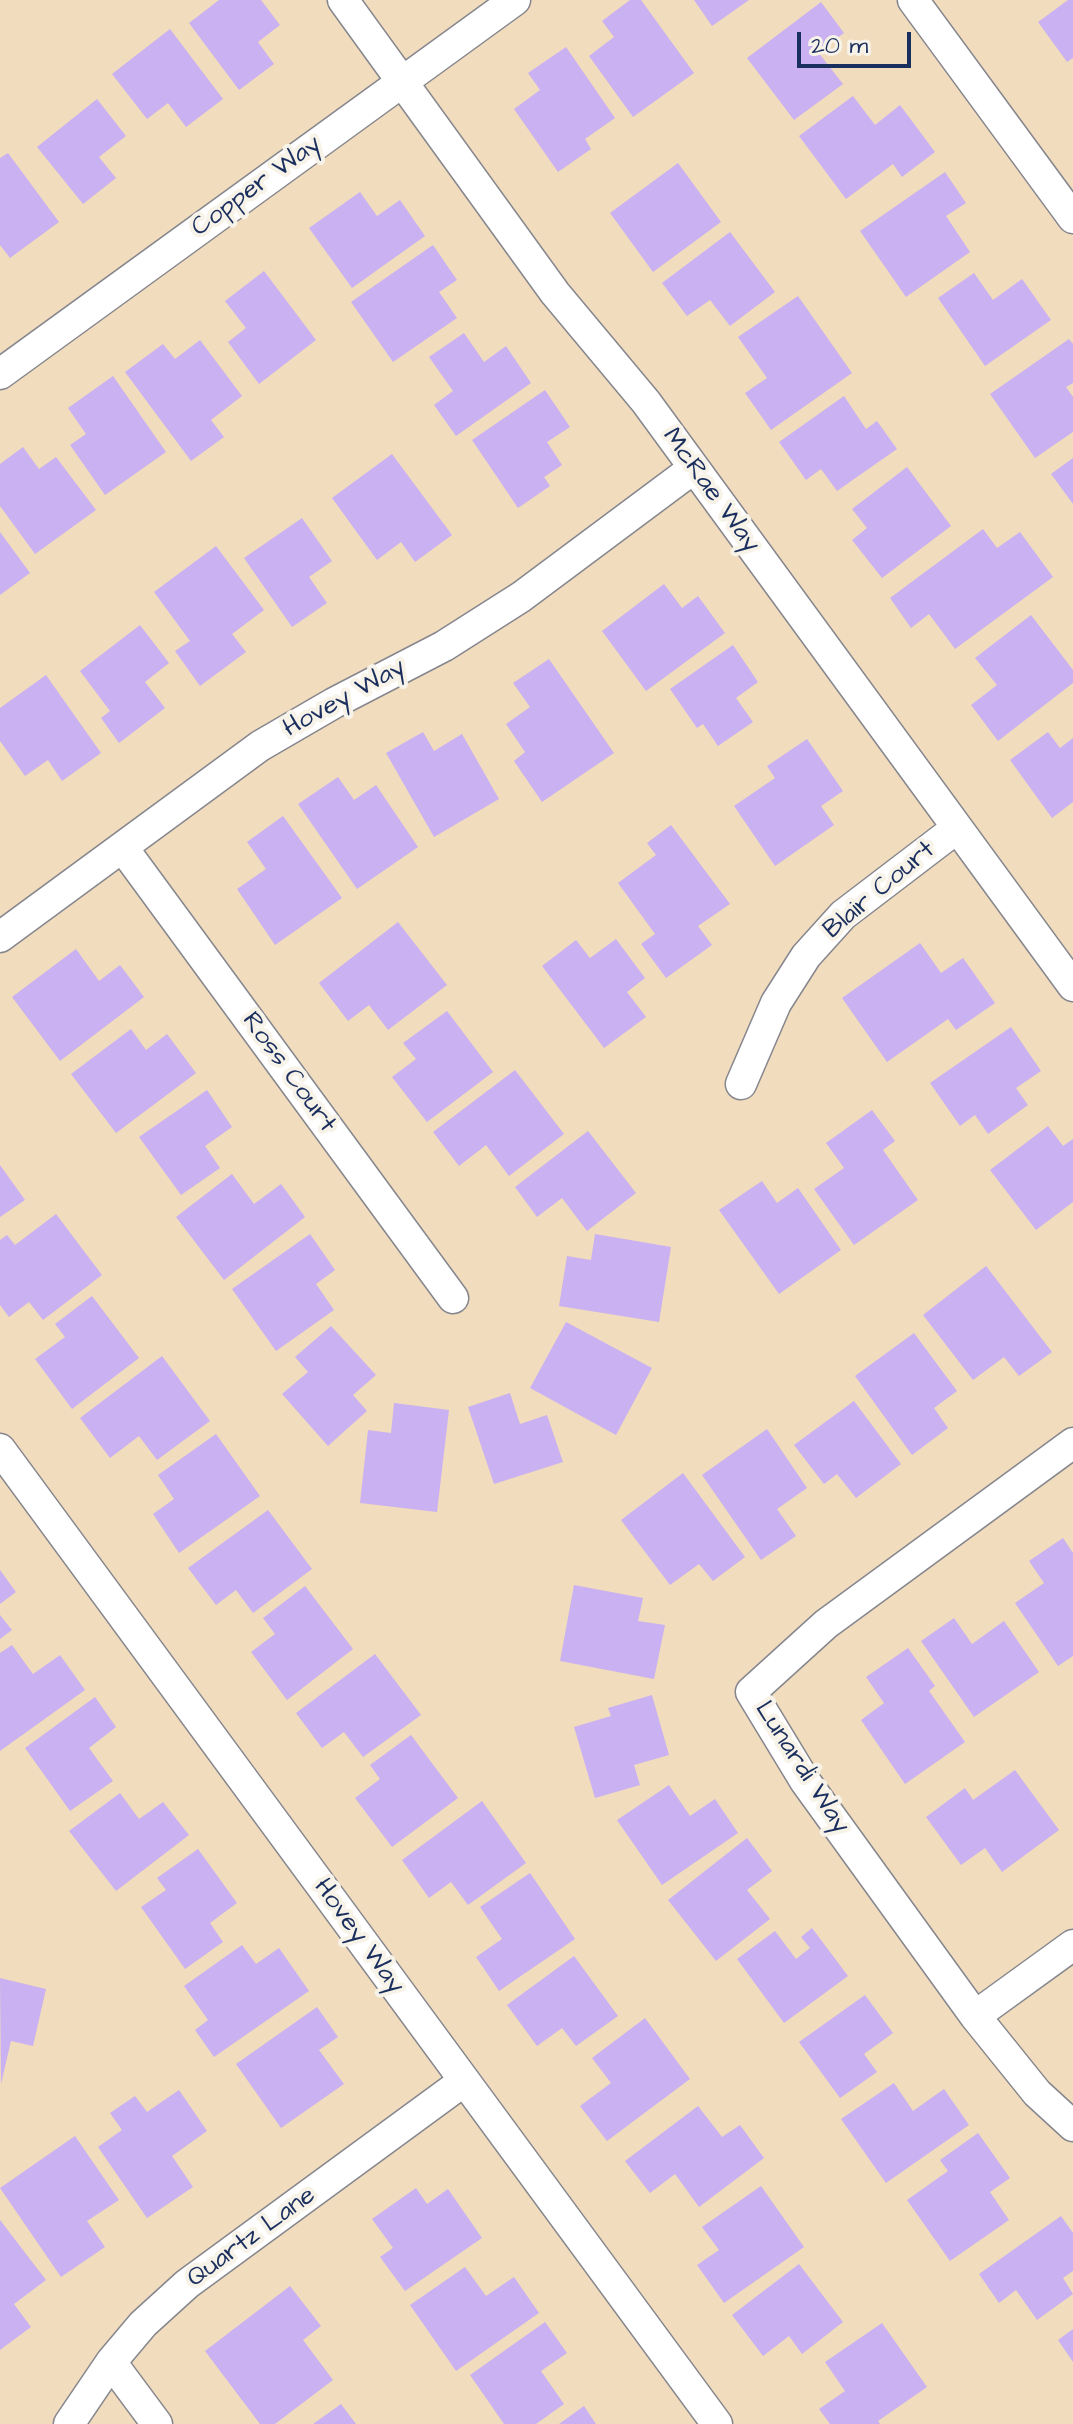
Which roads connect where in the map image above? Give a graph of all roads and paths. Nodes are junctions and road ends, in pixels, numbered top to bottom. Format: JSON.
{"nodes":[{"id":1,"x":343,"y":0,"type":"edge"},
{"id":2,"x":515,"y":0,"type":"edge"},
{"id":3,"x":913,"y":0,"type":"edge"},
{"id":4,"x":402,"y":82,"type":"junction"},
{"id":5,"x":1073,"y":218,"type":"edge"},
{"id":6,"x":0,"y":374,"type":"edge"},
{"id":7,"x":694,"y":468,"type":"junction"},
{"id":8,"x":957,"y":828,"type":"junction"},
{"id":9,"x":123,"y":848,"type":"junction"},
{"id":10,"x":0,"y":937,"type":"edge"},
{"id":11,"x":1073,"y":986,"type":"edge"},
{"id":12,"x":741,"y":1084,"type":"dead end"},
{"id":13,"x":453,"y":1298,"type":"dead end"},
{"id":14,"x":1073,"y":1443,"type":"edge"},
{"id":15,"x":0,"y":1449,"type":"edge"},
{"id":16,"x":1073,"y":1945,"type":"edge"},
{"id":17,"x":975,"y":2016,"type":"junction"},
{"id":18,"x":464,"y":2081,"type":"junction"},
{"id":19,"x":1073,"y":2126,"type":"edge"},
{"id":20,"x":111,"y":2362,"type":"junction"},
{"id":21,"x":69,"y":2424,"type":"edge"},
{"id":22,"x":157,"y":2424,"type":"edge"},
{"id":23,"x":717,"y":2424,"type":"edge"}],
"edges":[{"from":1,"to":4,"type":"street","name":"McRae Way"},
{"from":2,"to":4,"type":"street","name":"Copper Way"},
{"from":3,"to":5,"type":"street"},
{"from":4,"to":6,"type":"street","name":"Copper Way"},
{"from":4,"to":7,"type":"street","name":"McRae Way"},
{"from":7,"to":8,"type":"street","name":"McRae Way"},
{"from":7,"to":9,"type":"street","name":"Hovey Way"},
{"from":8,"to":11,"type":"street","name":"McRae Way"},
{"from":8,"to":12,"type":"street","name":"Blair Court"},
{"from":9,"to":10,"type":"street","name":"Hovey Way"},
{"from":9,"to":13,"type":"street","name":"Ross Court"},
{"from":14,"to":17,"type":"street","name":"Lunardi Way"},
{"from":15,"to":18,"type":"street","name":"Hovey Way"},
{"from":16,"to":17,"type":"street"},
{"from":17,"to":19,"type":"street","name":"Lunardi Way"},
{"from":18,"to":20,"type":"street","name":"Quartz Lane"},
{"from":18,"to":23,"type":"street","name":"Hovey Way"},
{"from":20,"to":21,"type":"street","name":"Quartz Lane"},
{"from":20,"to":22,"type":"street"}]}
